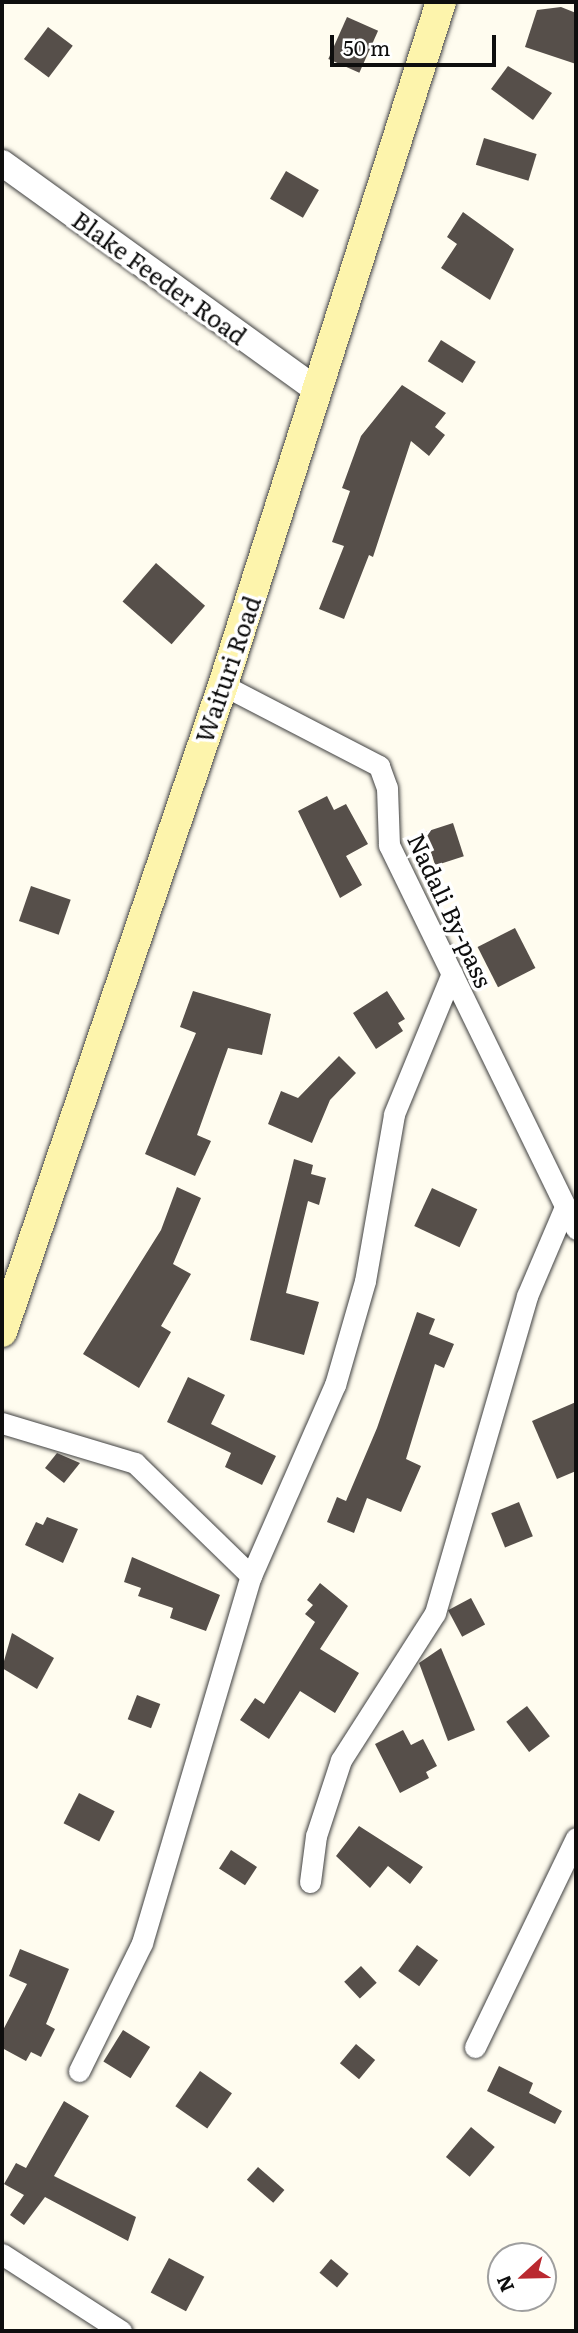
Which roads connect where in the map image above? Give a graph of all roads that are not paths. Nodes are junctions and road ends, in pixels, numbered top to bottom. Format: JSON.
{"nodes":[{"id":1,"x":441,"y":2,"type":"edge"},
{"id":2,"x":2,"y":163,"type":"edge"},
{"id":3,"x":318,"y":391,"type":"junction"},
{"id":4,"x":223,"y":685,"type":"junction"},
{"id":5,"x":452,"y":973,"type":"junction"},
{"id":6,"x":565,"y":1207,"type":"junction"},
{"id":7,"x":576,"y":1229,"type":"edge"},
{"id":8,"x":3,"y":1324,"type":"edge"},
{"id":9,"x":2,"y":1423,"type":"edge"},
{"id":10,"x":251,"y":1576,"type":"junction"},
{"id":11,"x":576,"y":1838,"type":"edge"},
{"id":12,"x":310,"y":1882,"type":"dead end"},
{"id":13,"x":475,"y":2047,"type":"dead end"},
{"id":14,"x":79,"y":2071,"type":"dead end"},
{"id":15,"x":2,"y":2254,"type":"edge"},
{"id":16,"x":121,"y":2331,"type":"edge"}],
"edges":[{"from":1,"to":3,"type":"main road","name":"Waituri Road"},
{"from":2,"to":3,"type":"street","name":"Blake Feeder Road"},
{"from":3,"to":4,"type":"main road","name":"Waituri Road"},
{"from":4,"to":5,"type":"street","name":"Nadali By-pass"},
{"from":4,"to":8,"type":"main road","name":"Waituri Road"},
{"from":5,"to":6,"type":"street","name":"Nadali By-pass"},
{"from":5,"to":10,"type":"street"},
{"from":6,"to":7,"type":"street","name":"Nadali By-pass"},
{"from":6,"to":12,"type":"street"},
{"from":9,"to":10,"type":"street"},
{"from":10,"to":14,"type":"street"},
{"from":11,"to":13,"type":"street"},
{"from":15,"to":16,"type":"street"}]}
